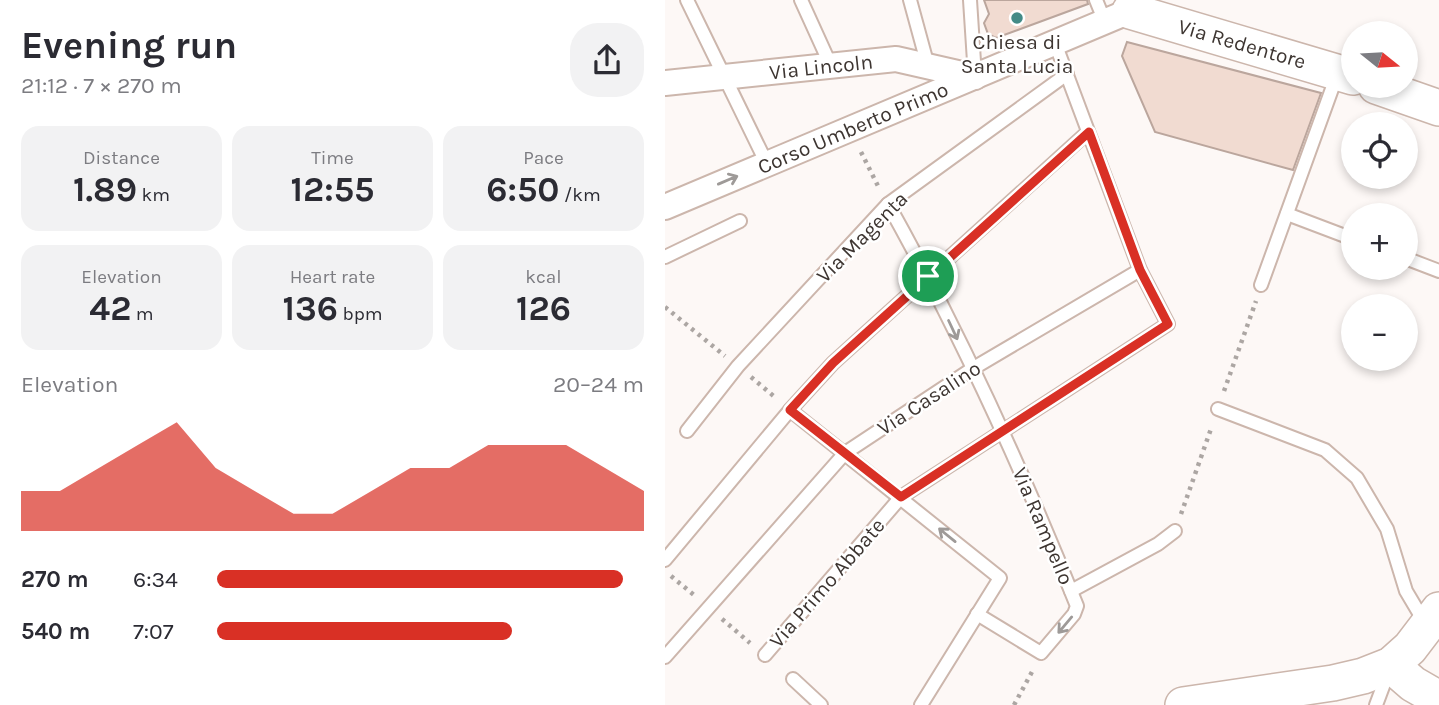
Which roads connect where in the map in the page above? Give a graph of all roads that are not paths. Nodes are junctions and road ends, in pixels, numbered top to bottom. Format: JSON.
{"nodes":[{"id":1,"x":687,"y":0,"type":"edge"},
{"id":2,"x":801,"y":0,"type":"edge"},
{"id":3,"x":909,"y":0,"type":"edge"},
{"id":4,"x":969,"y":0,"type":"edge"},
{"id":5,"x":1123,"y":8,"type":"edge"},
{"id":6,"x":1055,"y":43,"type":"junction"},
{"id":7,"x":831,"y":66,"type":"junction"},
{"id":8,"x":928,"y":66,"type":"junction"},
{"id":9,"x":1066,"y":74,"type":"junction"},
{"id":10,"x":1341,"y":74,"type":"edge"},
{"id":11,"x":724,"y":76,"type":"junction"},
{"id":12,"x":975,"y":76,"type":"junction"},
{"id":13,"x":665,"y":83,"type":"edge"},
{"id":14,"x":1341,"y":85,"type":"edge"},
{"id":15,"x":1411,"y":98,"type":"edge"},
{"id":16,"x":1439,"y":108,"type":"edge"},
{"id":17,"x":1089,"y":132,"type":"junction"},
{"id":18,"x":767,"y":164,"type":"junction"},
{"id":19,"x":888,"y":204,"type":"junction"},
{"id":20,"x":665,"y":207,"type":"edge"},
{"id":21,"x":1287,"y":214,"type":"junction"},
{"id":22,"x":740,"y":221,"type":"dead end"},
{"id":23,"x":1341,"y":234,"type":"edge"},
{"id":24,"x":665,"y":257,"type":"edge"},
{"id":25,"x":1418,"y":263,"type":"edge"},
{"id":26,"x":1140,"y":270,"type":"junction"},
{"id":27,"x":1439,"y":271,"type":"edge"},
{"id":28,"x":928,"y":276,"type":"junction"},
{"id":29,"x":1261,"y":285,"type":"dead end"},
{"id":30,"x":972,"y":369,"type":"junction"},
{"id":31,"x":1217,"y":409,"type":"dead end"},
{"id":32,"x":790,"y":410,"type":"junction"},
{"id":33,"x":687,"y":431,"type":"dead end"},
{"id":34,"x":1002,"y":431,"type":"junction"},
{"id":35,"x":845,"y":453,"type":"junction"},
{"id":36,"x":901,"y":497,"type":"junction"},
{"id":37,"x":1175,"y":531,"type":"dead end"},
{"id":38,"x":665,"y":560,"type":"edge"},
{"id":39,"x":1071,"y":591,"type":"junction"},
{"id":40,"x":977,"y":614,"type":"junction"},
{"id":41,"x":1433,"y":619,"type":"edge"},
{"id":42,"x":765,"y":655,"type":"road end"},
{"id":43,"x":665,"y":657,"type":"edge"},
{"id":44,"x":1391,"y":665,"type":"junction"},
{"id":45,"x":793,"y":679,"type":"dead end"},
{"id":46,"x":1439,"y":699,"type":"edge"},
{"id":47,"x":821,"y":705,"type":"edge"},
{"id":48,"x":921,"y":705,"type":"edge"},
{"id":49,"x":1183,"y":705,"type":"edge"},
{"id":50,"x":1376,"y":705,"type":"edge"}],
"edges":[{"from":1,"to":11,"type":"lane"},
{"from":2,"to":7,"type":"lane"},
{"from":3,"to":8,"type":"lane"},
{"from":4,"to":12,"type":"lane"},
{"from":5,"to":6,"type":"street","name":"Corso Umberto Primo"},
{"from":5,"to":10,"type":"street","name":"Via Redentore"},
{"from":6,"to":9,"type":"lane"},
{"from":6,"to":12,"type":"street","name":"Corso Umberto Primo"},
{"from":7,"to":8,"type":"street","name":"Via Lincoln"},
{"from":7,"to":11,"type":"street","name":"Via Lincoln"},
{"from":8,"to":12,"type":"street","name":"Via Lincoln"},
{"from":9,"to":17,"type":"lane"},
{"from":9,"to":19,"type":"lane","name":"Via Magenta"},
{"from":11,"to":13,"type":"street","name":"Via Lincoln"},
{"from":11,"to":18,"type":"lane"},
{"from":12,"to":18,"type":"street","name":"Corso Umberto Primo"},
{"from":14,"to":21,"type":"lane"},
{"from":15,"to":16,"type":"street"},
{"from":17,"to":26,"type":"lane"},
{"from":17,"to":28,"type":"lane"},
{"from":20,"to":18,"type":"street","name":"Corso Umberto Primo","one_way":true},
{"from":19,"to":28,"type":"lane","name":"Via Rampello"},
{"from":19,"to":33,"type":"lane","name":"Via Magenta"},
{"from":21,"to":23,"type":"lane"},
{"from":21,"to":29,"type":"lane"},
{"from":22,"to":24,"type":"lane"},
{"from":25,"to":27,"type":"lane"},
{"from":26,"to":30,"type":"lane","name":"Via Casalino"},
{"from":26,"to":34,"type":"lane","name":"Via Primo Abbate"},
{"from":28,"to":30,"type":"lane","name":"Via Rampello","one_way":true},
{"from":28,"to":32,"type":"lane"},
{"from":30,"to":34,"type":"lane","name":"Via Rampello"},
{"from":30,"to":35,"type":"lane","name":"Via Casalino"},
{"from":31,"to":41,"type":"lane"},
{"from":32,"to":35,"type":"lane"},
{"from":32,"to":38,"type":"lane"},
{"from":34,"to":36,"type":"lane","name":"Via Primo Abbate"},
{"from":34,"to":39,"type":"lane","name":"Via Rampello"},
{"from":35,"to":36,"type":"lane"},
{"from":35,"to":43,"type":"lane","name":"Via Casalino"},
{"from":40,"to":36,"type":"lane","one_way":true},
{"from":36,"to":42,"type":"lane","name":"Via Primo Abbate"},
{"from":37,"to":39,"type":"lane"},
{"from":39,"to":40,"type":"lane","name":"Via Rampello","one_way":true},
{"from":40,"to":48,"type":"lane"},
{"from":41,"to":44,"type":"street"},
{"from":44,"to":46,"type":"street"},
{"from":44,"to":49,"type":"street"},
{"from":44,"to":50,"type":"lane"},
{"from":45,"to":47,"type":"lane"}]}
